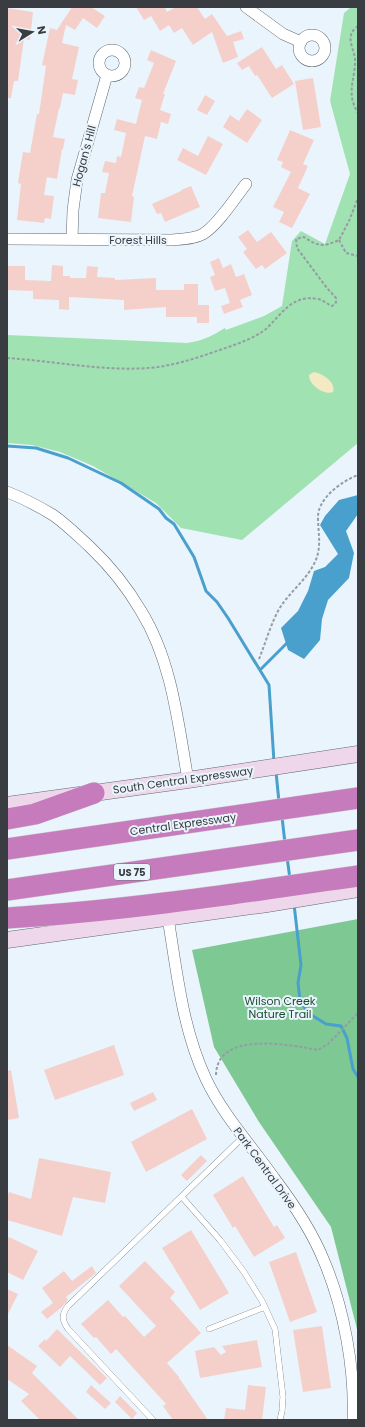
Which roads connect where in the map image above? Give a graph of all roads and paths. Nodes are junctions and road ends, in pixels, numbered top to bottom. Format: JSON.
{"nodes":[{"id":1,"x":246,"y":7,"type":"edge"},
{"id":2,"x":358,"y":26,"type":"edge"},
{"id":3,"x":301,"y":42,"type":"dead end"},
{"id":4,"x":106,"y":75,"type":"dead end"},
{"id":5,"x":358,"y":113,"type":"edge"},
{"id":6,"x":246,"y":184,"type":"dead end"},
{"id":7,"x":358,"y":198,"type":"edge"},
{"id":8,"x":7,"y":239,"type":"edge"},
{"id":9,"x":72,"y":239,"type":"junction"},
{"id":10,"x":339,"y":240,"type":"junction"},
{"id":11,"x":358,"y":256,"type":"edge"},
{"id":12,"x":7,"y":358,"type":"edge"},
{"id":13,"x":358,"y":475,"type":"edge"},
{"id":14,"x":7,"y":492,"type":"edge"},
{"id":15,"x":259,"y":659,"type":"dead end"},
{"id":16,"x":358,"y":754,"type":"edge"},
{"id":17,"x":188,"y":780,"type":"junction"},
{"id":18,"x":94,"y":793,"type":"junction"},
{"id":19,"x":358,"y":798,"type":"edge"},
{"id":20,"x":7,"y":805,"type":"edge"},
{"id":21,"x":7,"y":819,"type":"edge"},
{"id":22,"x":358,"y":840,"type":"edge"},
{"id":23,"x":7,"y":849,"type":"edge"},
{"id":24,"x":358,"y":876,"type":"edge"},
{"id":25,"x":358,"y":889,"type":"edge"},
{"id":26,"x":7,"y":890,"type":"edge"},
{"id":27,"x":311,"y":890,"type":"junction"},
{"id":28,"x":266,"y":897,"type":"junction"},
{"id":29,"x":7,"y":918,"type":"edge"},
{"id":30,"x":168,"y":918,"type":"junction"},
{"id":31,"x":7,"y":940,"type":"edge"},
{"id":32,"x":358,"y":1013,"type":"edge"},
{"id":33,"x":218,"y":1081,"type":"dead end"},
{"id":34,"x":244,"y":1137,"type":"junction"},
{"id":35,"x":182,"y":1197,"type":"junction"},
{"id":36,"x":265,"y":1307,"type":"junction"},
{"id":37,"x":209,"y":1329,"type":"dead end"},
{"id":38,"x":354,"y":1415,"type":"edge"},
{"id":39,"x":153,"y":1420,"type":"edge"},
{"id":40,"x":280,"y":1420,"type":"edge"}],
"edges":[{"from":1,"to":3,"type":"street"},
{"from":2,"to":5,"type":"path"},
{"from":4,"to":9,"type":"street","name":"Hogan's Hill"},
{"from":6,"to":9,"type":"street","name":"Forest Hills"},
{"from":7,"to":10,"type":"path"},
{"from":8,"to":9,"type":"street","name":"Forest Hills"},
{"from":10,"to":11,"type":"path"},
{"from":10,"to":12,"type":"path"},
{"from":13,"to":15,"type":"path"},
{"from":14,"to":17,"type":"street"},
{"from":16,"to":17,"type":"main road","name":"South Central Expressway"},
{"from":17,"to":18,"type":"main road","name":"South Central Expressway"},
{"from":18,"to":20,"type":"main road","name":"South Central Expressway"},
{"from":18,"to":21,"type":"highway"},
{"from":19,"to":23,"type":"highway","name":"Central Expressway"},
{"from":22,"to":26,"type":"highway","number":"US 75"},
{"from":24,"to":27,"type":"highway"},
{"from":25,"to":27,"type":"main road"},
{"from":27,"to":28,"type":"highway"},
{"from":28,"to":29,"type":"highway"},
{"from":28,"to":30,"type":"main road"},
{"from":30,"to":31,"type":"main road"},
{"from":30,"to":34,"type":"street","name":"Park Central Drive"},
{"from":32,"to":33,"type":"path"},
{"from":34,"to":35,"type":"lane"},
{"from":34,"to":38,"type":"street","name":"Park Central Drive"},
{"from":35,"to":36,"type":"lane"},
{"from":35,"to":39,"type":"lane"},
{"from":36,"to":37,"type":"lane"},
{"from":36,"to":40,"type":"lane"}]}
